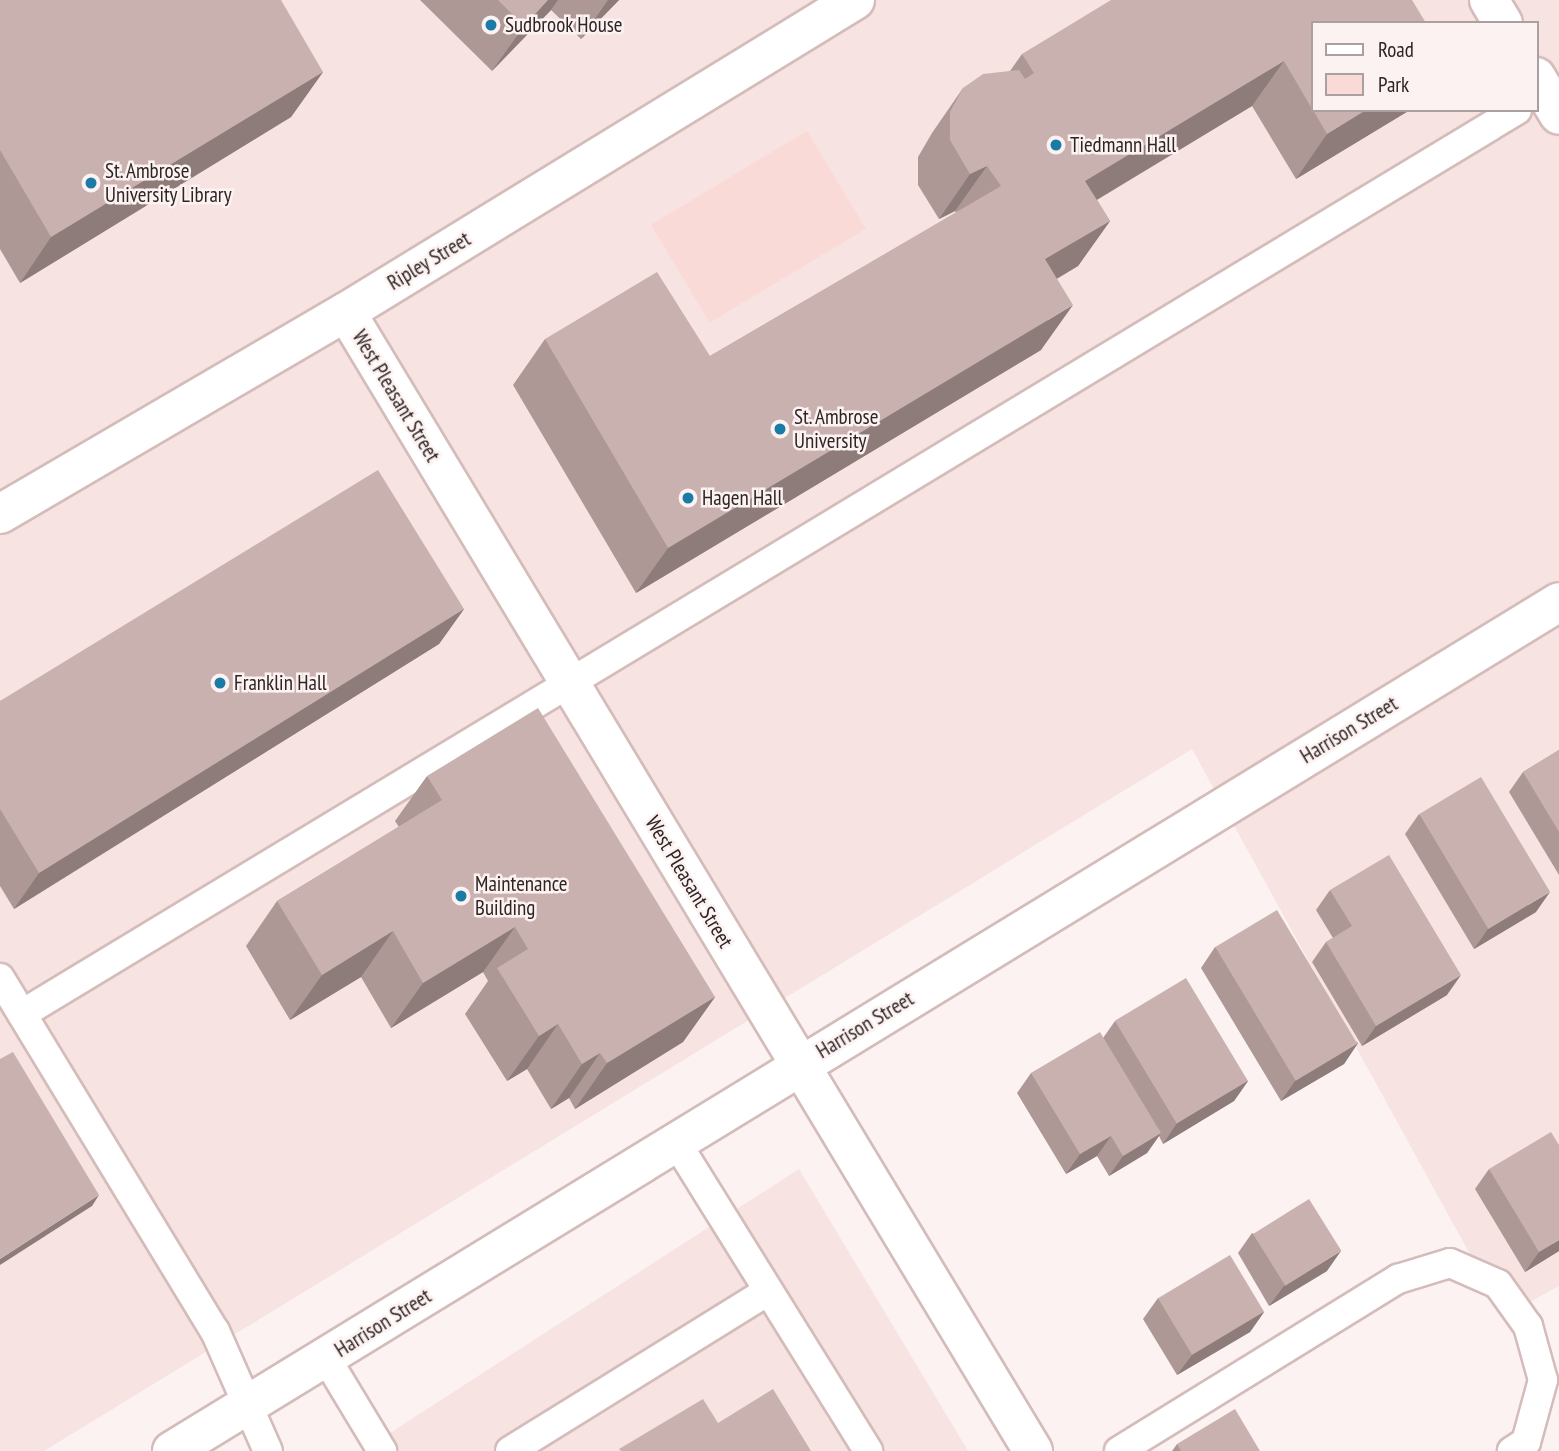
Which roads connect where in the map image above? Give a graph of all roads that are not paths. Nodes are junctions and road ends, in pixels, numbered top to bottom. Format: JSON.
{"nodes":[{"id":1,"x":855,"y":0,"type":"edge"},
{"id":2,"x":1489,"y":0,"type":"edge"},
{"id":3,"x":1502,"y":21,"type":"edge"},
{"id":4,"x":1517,"y":112,"type":"edge"},
{"id":5,"x":346,"y":312,"type":"junction"},
{"id":6,"x":0,"y":514,"type":"edge"},
{"id":7,"x":1559,"y":602,"type":"edge"},
{"id":8,"x":569,"y":683,"type":"junction"},
{"id":9,"x":0,"y":978,"type":"edge"},
{"id":10,"x":22,"y":1014,"type":"junction"},
{"id":11,"x":799,"y":1065,"type":"junction"},
{"id":12,"x":676,"y":1142,"type":"junction"},
{"id":13,"x":766,"y":1292,"type":"junction"},
{"id":14,"x":326,"y":1359,"type":"junction"},
{"id":15,"x":250,"y":1405,"type":"junction"},
{"id":16,"x":172,"y":1451,"type":"edge"},
{"id":17,"x":268,"y":1451,"type":"edge"},
{"id":18,"x":382,"y":1451,"type":"edge"},
{"id":19,"x":510,"y":1451,"type":"edge"},
{"id":20,"x":868,"y":1451,"type":"edge"},
{"id":21,"x":1033,"y":1451,"type":"edge"},
{"id":22,"x":1119,"y":1451,"type":"edge"},
{"id":23,"x":1512,"y":1451,"type":"edge"}],
"edges":[{"from":1,"to":5,"type":"main road","name":"Ripley Street"},
{"from":2,"to":3,"type":"main road"},
{"from":4,"to":8,"type":"lane"},
{"from":5,"to":6,"type":"main road","name":"Ripley Street"},
{"from":5,"to":8,"type":"main road","name":"West Pleasant Street"},
{"from":7,"to":11,"type":"main road","name":"Harrison Street"},
{"from":8,"to":10,"type":"lane"},
{"from":8,"to":11,"type":"main road","name":"West Pleasant Street"},
{"from":9,"to":10,"type":"lane"},
{"from":10,"to":15,"type":"lane"},
{"from":11,"to":12,"type":"main road","name":"Harrison Street"},
{"from":11,"to":21,"type":"main road","name":"West Pleasant Street"},
{"from":12,"to":13,"type":"lane"},
{"from":12,"to":14,"type":"main road","name":"Harrison Street"},
{"from":13,"to":19,"type":"lane"},
{"from":13,"to":20,"type":"lane"},
{"from":14,"to":15,"type":"main road","name":"Harrison Street"},
{"from":14,"to":18,"type":"lane"},
{"from":15,"to":16,"type":"main road","name":"Harrison Street"},
{"from":15,"to":17,"type":"lane"},
{"from":22,"to":23,"type":"lane"}]}
